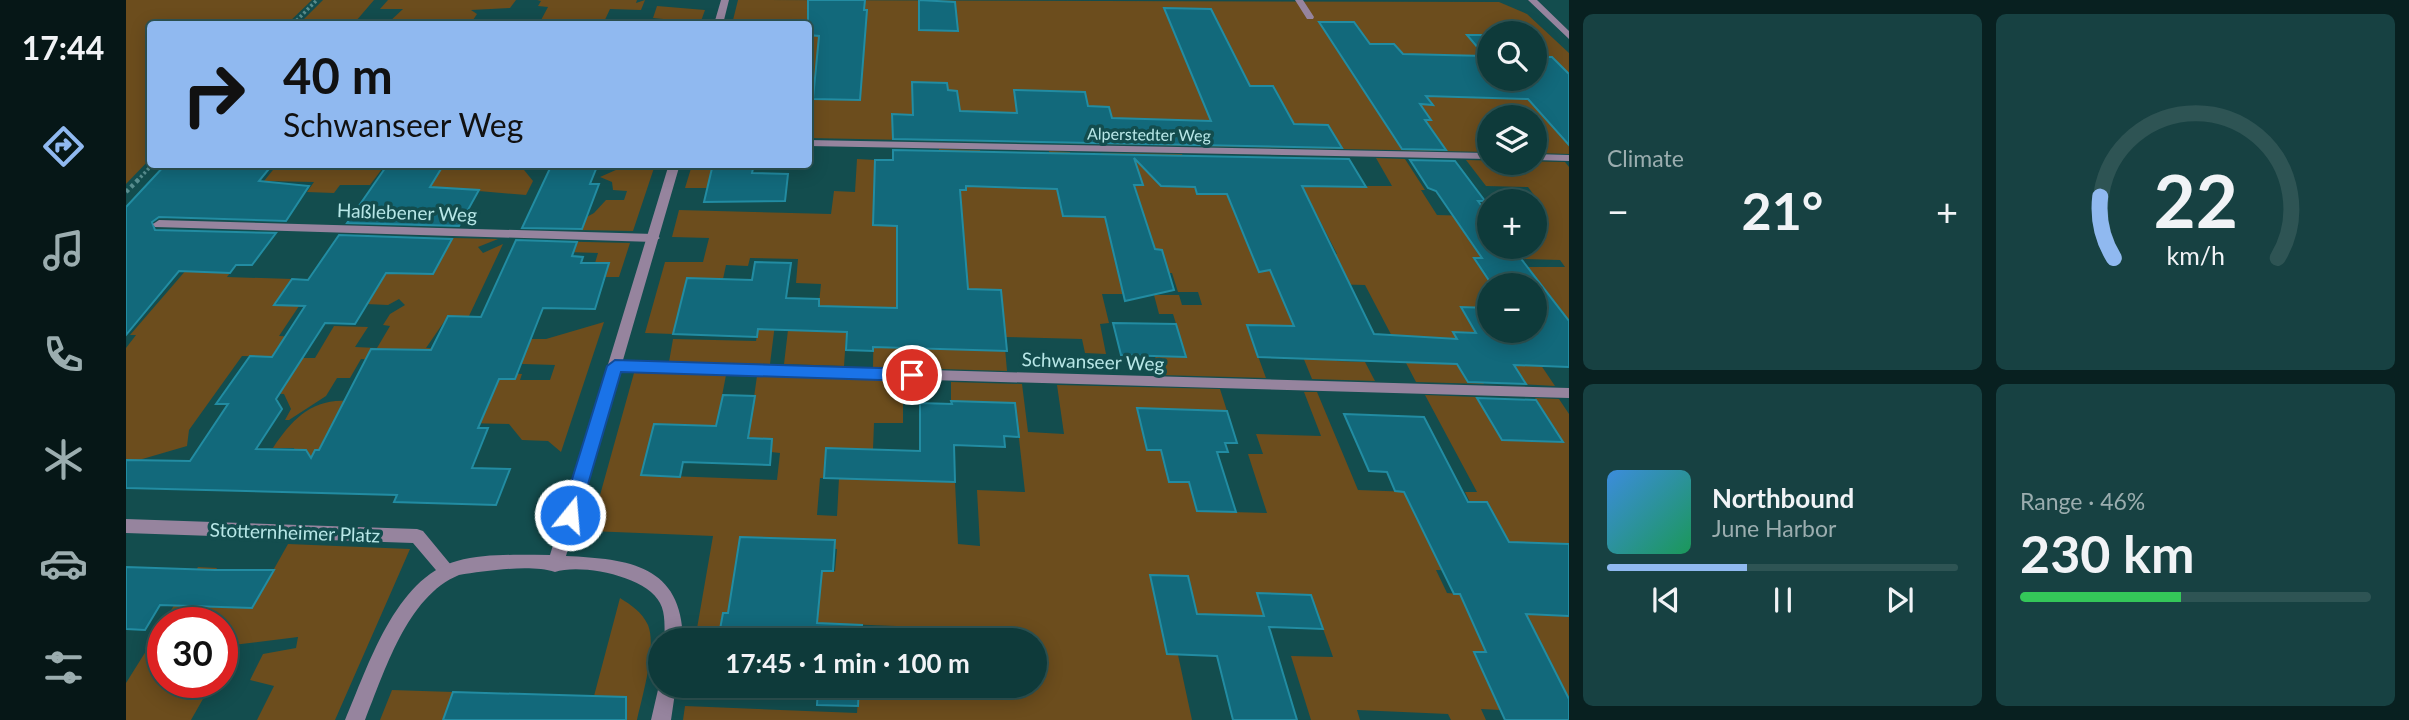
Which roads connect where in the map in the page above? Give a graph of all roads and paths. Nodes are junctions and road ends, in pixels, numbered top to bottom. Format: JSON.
{"nodes":[{"id":1,"x":317,"y":0,"type":"edge"},
{"id":2,"x":725,"y":0,"type":"edge"},
{"id":3,"x":1299,"y":0,"type":"edge"},
{"id":4,"x":1532,"y":0,"type":"edge"},
{"id":5,"x":1310,"y":17,"type":"dead end"},
{"id":6,"x":296,"y":21,"type":"edge"},
{"id":7,"x":719,"y":21,"type":"edge"},
{"id":8,"x":1569,"y":36,"type":"edge"},
{"id":9,"x":812,"y":143,"type":"edge"},
{"id":10,"x":1477,"y":156,"type":"edge"},
{"id":11,"x":1547,"y":157,"type":"edge"},
{"id":12,"x":1569,"y":158,"type":"edge"},
{"id":13,"x":149,"y":168,"type":"edge"},
{"id":14,"x":674,"y":168,"type":"edge"},
{"id":15,"x":126,"y":192,"type":"edge"},
{"id":16,"x":159,"y":224,"type":"dead end"},
{"id":17,"x":654,"y":238,"type":"junction"},
{"id":18,"x":615,"y":366,"type":"junction"},
{"id":19,"x":1569,"y":394,"type":"edge"},
{"id":20,"x":126,"y":526,"type":"edge"},
{"id":21,"x":555,"y":565,"type":"junction"},
{"id":22,"x":447,"y":571,"type":"junction"},
{"id":23,"x":674,"y":628,"type":"edge"},
{"id":24,"x":665,"y":698,"type":"edge"},
{"id":25,"x":355,"y":720,"type":"edge"},
{"id":26,"x":661,"y":720,"type":"edge"}],
"edges":[{"from":1,"to":6,"type":"path"},
{"from":2,"to":7,"type":"street"},
{"from":3,"to":5,"type":"street"},
{"from":4,"to":8,"type":"street"},
{"from":9,"to":10,"type":"street","name":"Alperstedter Weg"},
{"from":11,"to":12,"type":"street"},
{"from":13,"to":15,"type":"path"},
{"from":14,"to":17,"type":"street"},
{"from":16,"to":17,"type":"street","name":"Haßlebener Weg"},
{"from":17,"to":18,"type":"street"},
{"from":18,"to":19,"type":"street","name":"Schwanseer Weg"},
{"from":18,"to":21,"type":"street"},
{"from":20,"to":22,"type":"street","name":"Stotternheimer Platz"},
{"from":21,"to":22,"type":"street"},
{"from":21,"to":23,"type":"street"},
{"from":22,"to":25,"type":"street"},
{"from":24,"to":26,"type":"street"}]}
